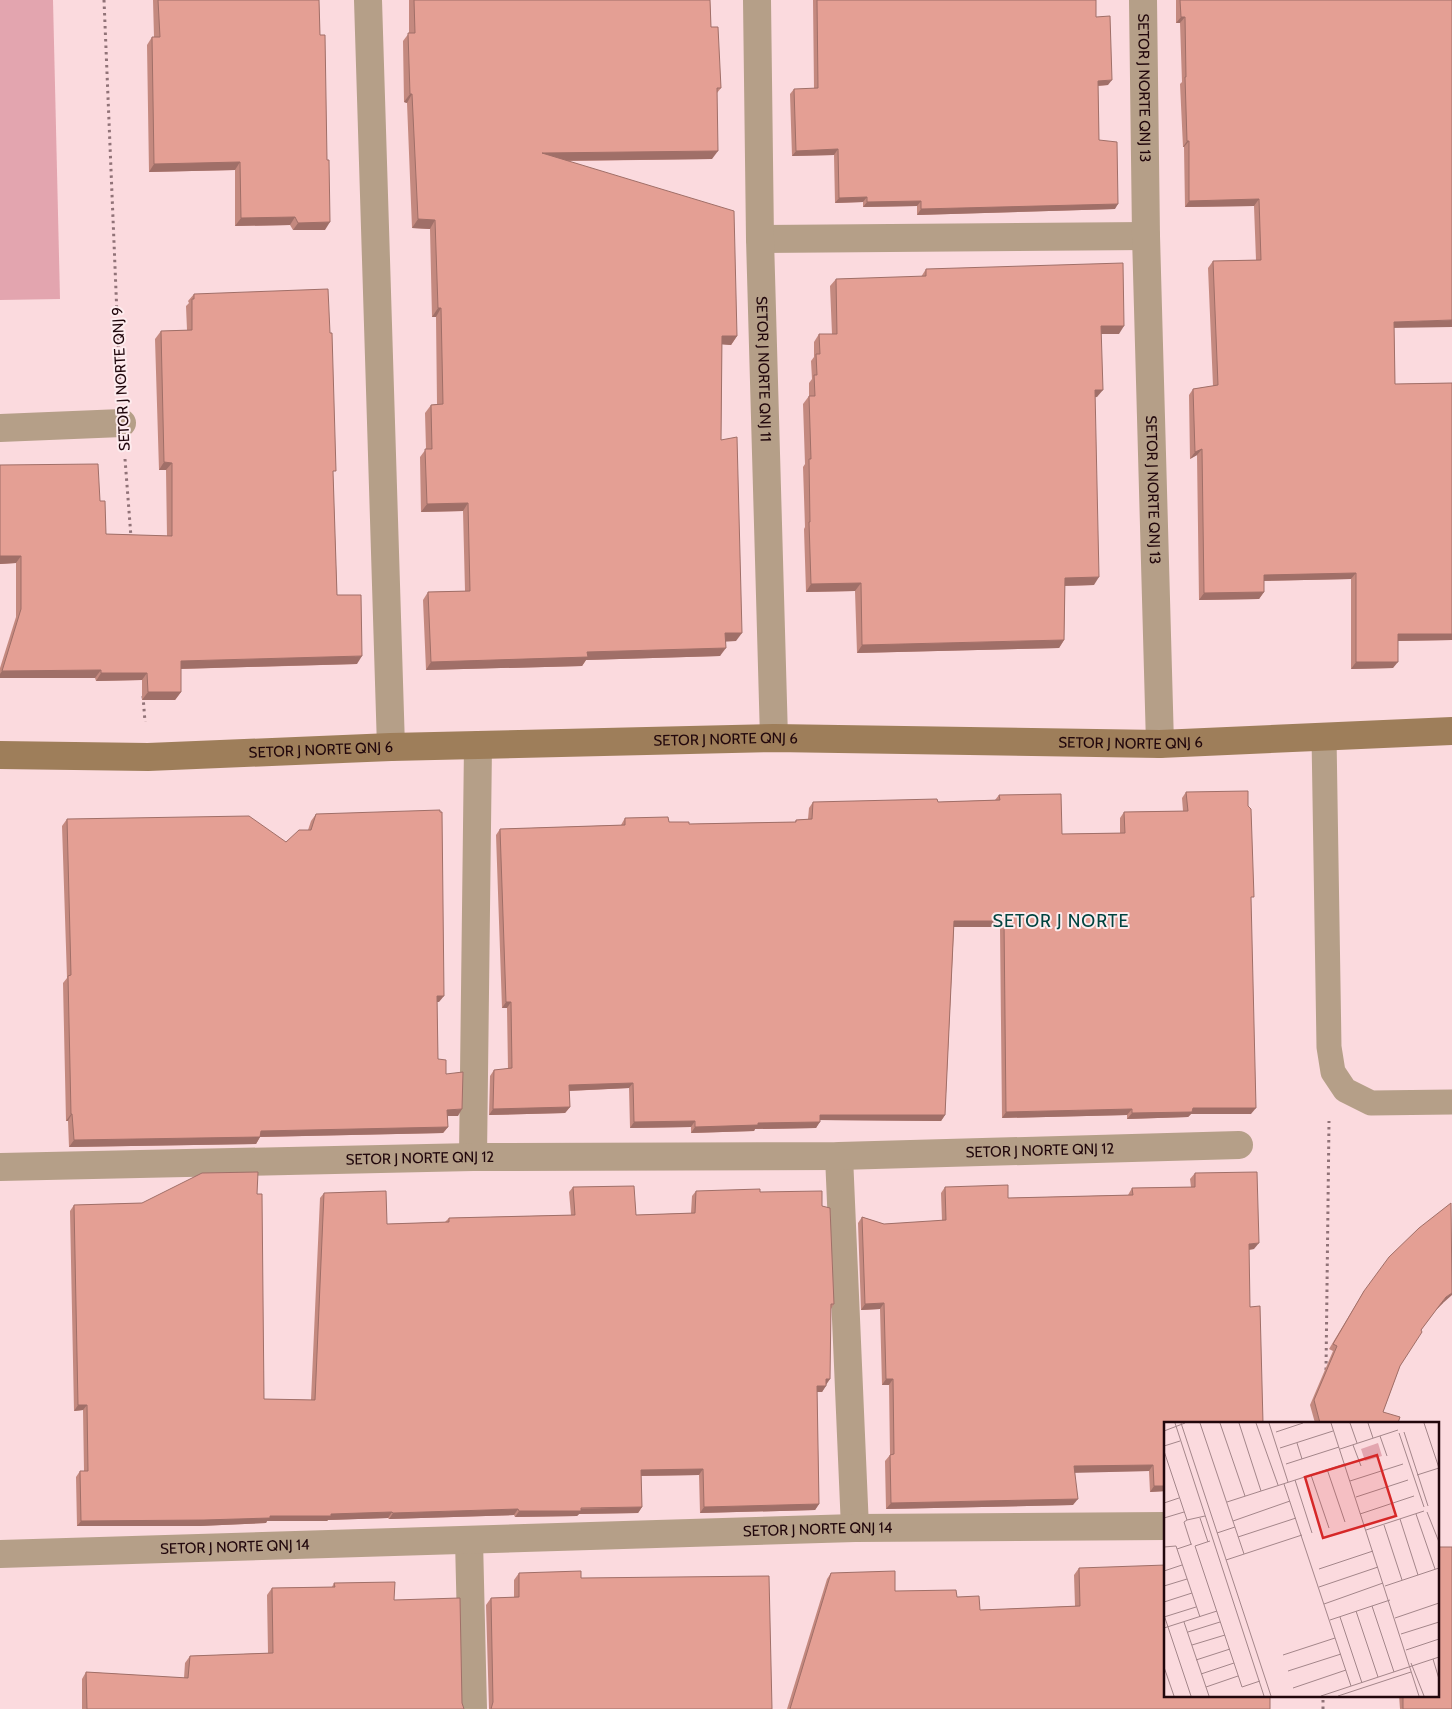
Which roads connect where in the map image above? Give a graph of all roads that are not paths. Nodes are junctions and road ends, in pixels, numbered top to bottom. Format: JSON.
{"nodes":[{"id":1,"x":368,"y":0,"type":"edge"},
{"id":2,"x":757,"y":0,"type":"edge"},
{"id":3,"x":1143,"y":0,"type":"edge"},
{"id":4,"x":1146,"y":236,"type":"junction"},
{"id":5,"x":760,"y":239,"type":"junction"},
{"id":6,"x":122,"y":423,"type":"road end"},
{"id":7,"x":0,"y":428,"type":"edge"},
{"id":8,"x":1452,"y":731,"type":"edge"},
{"id":9,"x":1324,"y":736,"type":"junction"},
{"id":10,"x":774,"y":738,"type":"junction"},
{"id":11,"x":1160,"y":744,"type":"junction"},
{"id":12,"x":478,"y":745,"type":"junction"},
{"id":13,"x":391,"y":747,"type":"junction"},
{"id":14,"x":0,"y":755,"type":"edge"},
{"id":15,"x":1452,"y":1102,"type":"edge"},
{"id":16,"x":1239,"y":1145,"type":"dead end"},
{"id":17,"x":839,"y":1156,"type":"junction"},
{"id":18,"x":473,"y":1157,"type":"junction"},
{"id":19,"x":0,"y":1167,"type":"edge"},
{"id":20,"x":1164,"y":1526,"type":"edge"},
{"id":21,"x":855,"y":1528,"type":"junction"},
{"id":22,"x":469,"y":1540,"type":"junction"},
{"id":23,"x":0,"y":1554,"type":"edge"},
{"id":24,"x":473,"y":1709,"type":"edge"}],
"edges":[{"from":1,"to":13,"type":"street"},
{"from":2,"to":5,"type":"street","name":"SETOR J NORTE QNJ 11"},
{"from":3,"to":4,"type":"street","name":"SETOR J NORTE QNJ 13"},
{"from":4,"to":5,"type":"street"},
{"from":4,"to":11,"type":"street","name":"SETOR J NORTE QNJ 13"},
{"from":5,"to":10,"type":"street","name":"SETOR J NORTE QNJ 11"},
{"from":6,"to":7,"type":"street"},
{"from":8,"to":9,"type":"main road","name":"SETOR J NORTE QNJ 6"},
{"from":9,"to":11,"type":"main road","name":"SETOR J NORTE QNJ 6"},
{"from":9,"to":15,"type":"lane"},
{"from":10,"to":11,"type":"main road","name":"SETOR J NORTE QNJ 6"},
{"from":10,"to":12,"type":"main road","name":"SETOR J NORTE QNJ 6"},
{"from":12,"to":13,"type":"main road","name":"SETOR J NORTE QNJ 6"},
{"from":12,"to":18,"type":"street"},
{"from":13,"to":14,"type":"main road","name":"SETOR J NORTE QNJ 6"},
{"from":16,"to":17,"type":"street","name":"SETOR J NORTE QNJ 12"},
{"from":17,"to":18,"type":"street","name":"SETOR J NORTE QNJ 12"},
{"from":17,"to":21,"type":"street"},
{"from":18,"to":19,"type":"street","name":"SETOR J NORTE QNJ 12"},
{"from":20,"to":21,"type":"street","name":"SETOR J NORTE QNJ 14"},
{"from":21,"to":22,"type":"street","name":"SETOR J NORTE QNJ 14"},
{"from":22,"to":23,"type":"street","name":"SETOR J NORTE QNJ 14"},
{"from":22,"to":24,"type":"street"}]}
